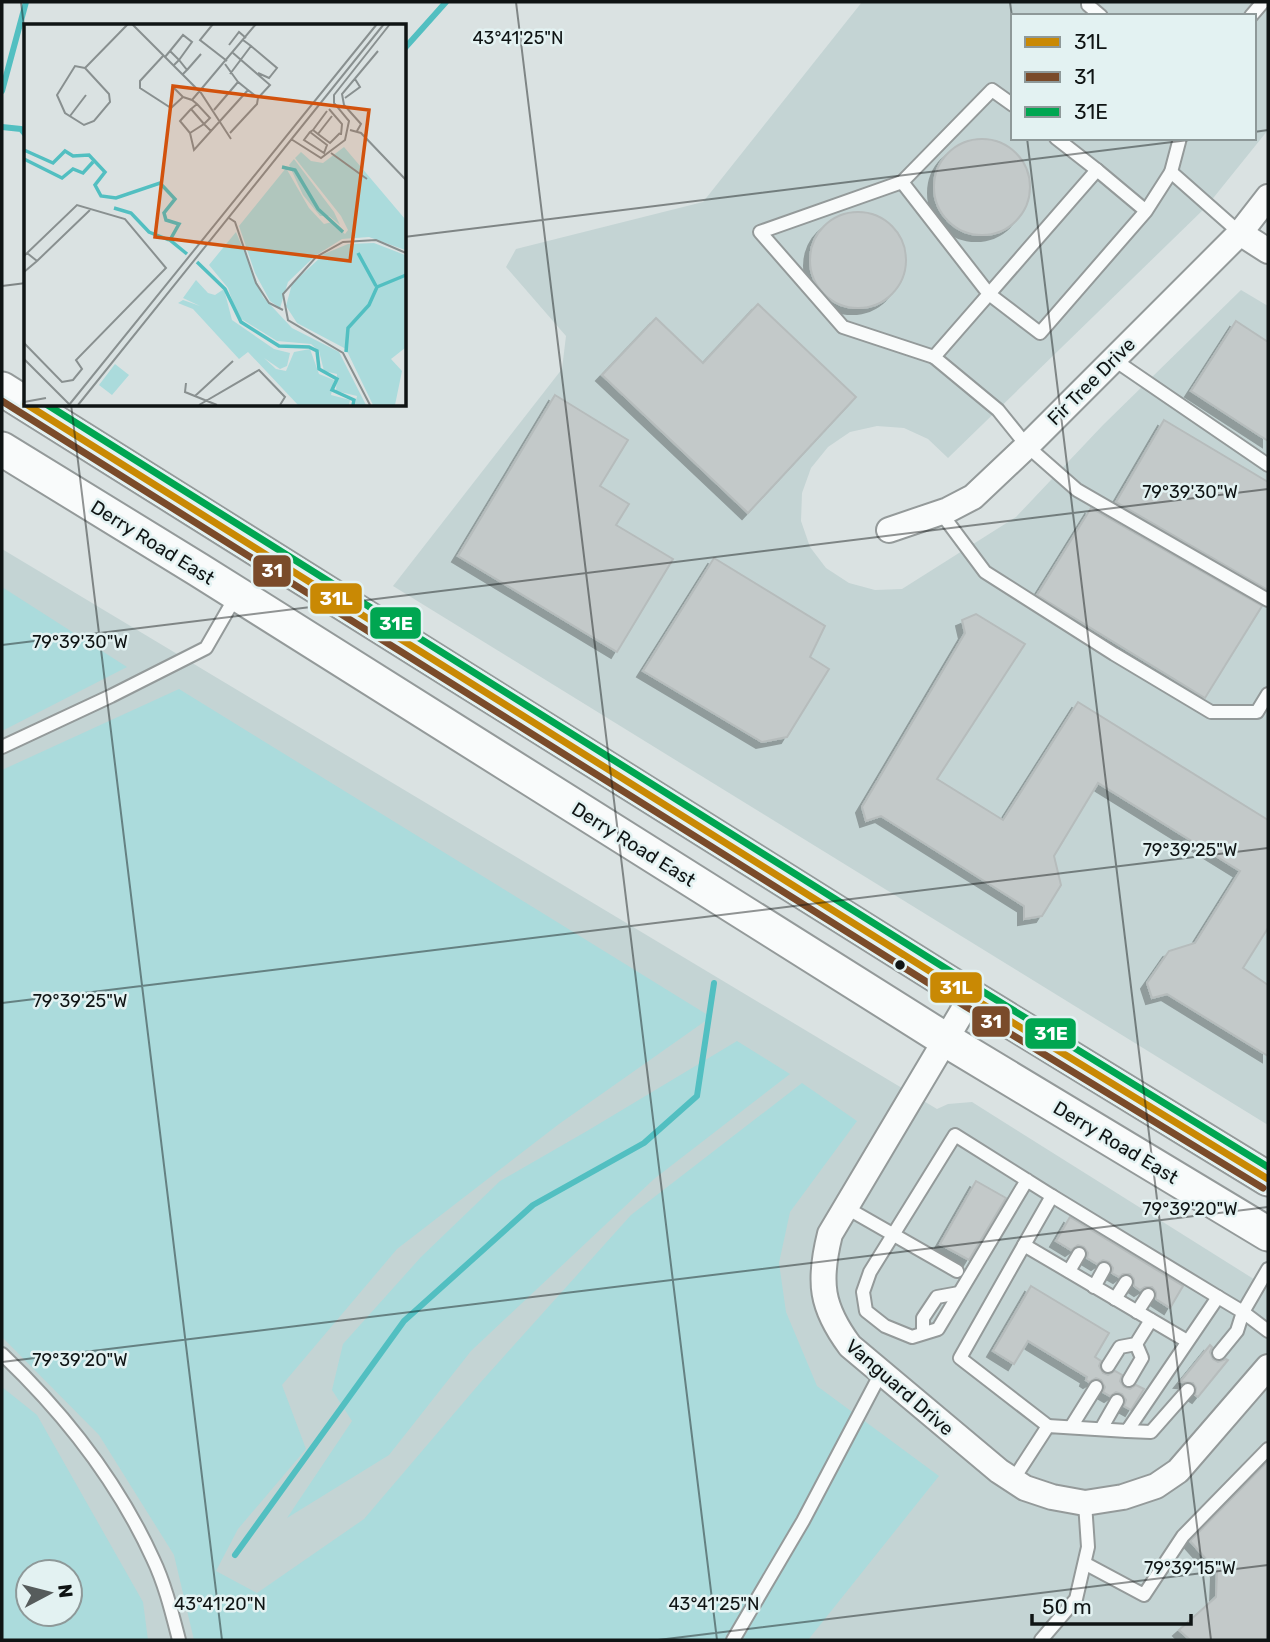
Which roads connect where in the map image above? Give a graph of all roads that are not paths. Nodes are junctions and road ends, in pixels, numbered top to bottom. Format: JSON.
{"nodes":[{"id":1,"x":1011,"y":104,"type":"edge"},
{"id":2,"x":1059,"y":140,"type":"edge"},
{"id":3,"x":1179,"y":140,"type":"edge"},
{"id":4,"x":1097,"y":170,"type":"junction"},
{"id":5,"x":1171,"y":172,"type":"junction"},
{"id":6,"x":902,"y":182,"type":"junction"},
{"id":7,"x":1268,"y":197,"type":"edge"},
{"id":8,"x":1146,"y":211,"type":"junction"},
{"id":9,"x":1240,"y":233,"type":"junction"},
{"id":10,"x":1268,"y":251,"type":"edge"},
{"id":11,"x":989,"y":294,"type":"junction"},
{"id":12,"x":934,"y":357,"type":"junction"},
{"id":13,"x":1113,"y":359,"type":"junction"},
{"id":14,"x":2,"y":389,"type":"edge"},
{"id":15,"x":24,"y":403,"type":"edge"},
{"id":16,"x":29,"y":406,"type":"edge"},
{"id":17,"x":1027,"y":446,"type":"junction"},
{"id":18,"x":2,"y":449,"type":"edge"},
{"id":19,"x":1268,"y":465,"type":"edge"},
{"id":20,"x":941,"y":513,"type":"junction"},
{"id":21,"x":890,"y":530,"type":"dead end"},
{"id":22,"x":237,"y":594,"type":"junction"},
{"id":23,"x":1268,"y":600,"type":"edge"},
{"id":24,"x":1268,"y":694,"type":"edge"},
{"id":25,"x":1257,"y":712,"type":"junction"},
{"id":26,"x":1268,"y":720,"type":"edge"},
{"id":27,"x":2,"y":747,"type":"edge"},
{"id":28,"x":971,"y":997,"type":"junction"},
{"id":29,"x":946,"y":1040,"type":"junction"},
{"id":30,"x":1268,"y":1179,"type":"edge"},
{"id":31,"x":1027,"y":1180,"type":"junction"},
{"id":32,"x":1052,"y":1196,"type":"junction"},
{"id":33,"x":845,"y":1207,"type":"junction"},
{"id":34,"x":893,"y":1233,"type":"junction"},
{"id":35,"x":1268,"y":1234,"type":"edge"},
{"id":36,"x":1024,"y":1245,"type":"junction"},
{"id":37,"x":1079,"y":1254,"type":"dead end"},
{"id":38,"x":1104,"y":1269,"type":"dead end"},
{"id":39,"x":1268,"y":1269,"type":"edge"},
{"id":40,"x":957,"y":1271,"type":"dead end"},
{"id":41,"x":1069,"y":1271,"type":"junction"},
{"id":42,"x":1126,"y":1282,"type":"dead end"},
{"id":43,"x":1094,"y":1287,"type":"junction"},
{"id":44,"x":1148,"y":1295,"type":"dead end"},
{"id":45,"x":1218,"y":1297,"type":"junction"},
{"id":46,"x":1115,"y":1299,"type":"junction"},
{"id":47,"x":1138,"y":1312,"type":"junction"},
{"id":48,"x":1243,"y":1312,"type":"junction"},
{"id":49,"x":1151,"y":1320,"type":"junction"},
{"id":50,"x":1268,"y":1331,"type":"edge"},
{"id":51,"x":1187,"y":1341,"type":"junction"},
{"id":52,"x":1136,"y":1343,"type":"junction"},
{"id":53,"x":1219,"y":1353,"type":"dead end"},
{"id":54,"x":2,"y":1354,"type":"edge"},
{"id":55,"x":1108,"y":1366,"type":"dead end"},
{"id":56,"x":1268,"y":1367,"type":"edge"},
{"id":57,"x":881,"y":1373,"type":"junction"},
{"id":58,"x":1129,"y":1380,"type":"dead end"},
{"id":59,"x":1096,"y":1387,"type":"dead end"},
{"id":60,"x":1188,"y":1390,"type":"dead end"},
{"id":61,"x":1117,"y":1401,"type":"dead end"},
{"id":62,"x":1048,"y":1426,"type":"junction"},
{"id":63,"x":1071,"y":1427,"type":"junction"},
{"id":64,"x":1101,"y":1429,"type":"junction"},
{"id":65,"x":1127,"y":1431,"type":"junction"},
{"id":66,"x":1268,"y":1449,"type":"edge"},
{"id":67,"x":1013,"y":1480,"type":"junction"},
{"id":68,"x":1085,"y":1503,"type":"junction"},
{"id":69,"x":1086,"y":1564,"type":"junction"},
{"id":70,"x":179,"y":1640,"type":"edge"},
{"id":71,"x":733,"y":1640,"type":"edge"},
{"id":72,"x":1041,"y":1640,"type":"edge"}],
"edges":[{"from":1,"to":6,"type":"lane"},
{"from":2,"to":4,"type":"lane"},
{"from":3,"to":5,"type":"lane"},
{"from":4,"to":8,"type":"lane"},
{"from":4,"to":11,"type":"lane"},
{"from":5,"to":8,"type":"lane"},
{"from":5,"to":9,"type":"lane"},
{"from":6,"to":11,"type":"lane"},
{"from":6,"to":12,"type":"lane"},
{"from":7,"to":9,"type":"street","name":"Fir Tree Drive"},
{"from":8,"to":11,"type":"lane"},
{"from":9,"to":10,"type":"street"},
{"from":9,"to":13,"type":"street","name":"Fir Tree Drive"},
{"from":11,"to":12,"type":"lane"},
{"from":12,"to":17,"type":"lane"},
{"from":13,"to":17,"type":"street","name":"Fir Tree Drive"},
{"from":13,"to":19,"type":"lane"},
{"from":14,"to":15,"type":"main road"},
{"from":16,"to":28,"type":"main road"},
{"from":17,"to":20,"type":"street","name":"Fir Tree Drive"},
{"from":17,"to":23,"type":"lane"},
{"from":18,"to":22,"type":"main road","name":"Derry Road East"},
{"from":20,"to":21,"type":"street","name":"Fir Tree Drive"},
{"from":20,"to":25,"type":"lane"},
{"from":22,"to":27,"type":"lane"},
{"from":22,"to":29,"type":"main road","name":"Derry Road East"},
{"from":24,"to":25,"type":"lane"},
{"from":25,"to":26,"type":"lane"},
{"from":28,"to":29,"type":"street","name":"Vanguard Drive"},
{"from":28,"to":30,"type":"main road"},
{"from":29,"to":33,"type":"street","name":"Vanguard Drive"},
{"from":29,"to":35,"type":"main road","name":"Derry Road East"},
{"from":31,"to":32,"type":"lane"},
{"from":31,"to":34,"type":"lane"},
{"from":31,"to":34,"type":"lane"},
{"from":32,"to":36,"type":"lane"},
{"from":32,"to":45,"type":"lane"},
{"from":33,"to":34,"type":"lane"},
{"from":33,"to":57,"type":"street","name":"Vanguard Drive"},
{"from":34,"to":40,"type":"lane"},
{"from":36,"to":41,"type":"lane"},
{"from":36,"to":62,"type":"lane"},
{"from":37,"to":41,"type":"lane"},
{"from":38,"to":43,"type":"lane"},
{"from":39,"to":48,"type":"lane"},
{"from":41,"to":43,"type":"lane"},
{"from":42,"to":46,"type":"lane"},
{"from":43,"to":46,"type":"lane"},
{"from":44,"to":47,"type":"lane"},
{"from":45,"to":48,"type":"lane"},
{"from":45,"to":51,"type":"lane"},
{"from":46,"to":47,"type":"lane"},
{"from":47,"to":49,"type":"lane"},
{"from":48,"to":50,"type":"lane"},
{"from":48,"to":53,"type":"lane"},
{"from":49,"to":51,"type":"lane"},
{"from":49,"to":52,"type":"lane"},
{"from":51,"to":65,"type":"lane"},
{"from":52,"to":55,"type":"lane"},
{"from":52,"to":58,"type":"lane"},
{"from":54,"to":70,"type":"lane"},
{"from":56,"to":68,"type":"street","name":"Vanguard Drive"},
{"from":57,"to":67,"type":"street","name":"Vanguard Drive"},
{"from":57,"to":71,"type":"lane"},
{"from":59,"to":63,"type":"lane"},
{"from":60,"to":65,"type":"lane"},
{"from":61,"to":64,"type":"lane"},
{"from":62,"to":63,"type":"lane"},
{"from":62,"to":67,"type":"lane"},
{"from":63,"to":64,"type":"lane"},
{"from":64,"to":65,"type":"lane"},
{"from":66,"to":69,"type":"lane"},
{"from":67,"to":68,"type":"street","name":"Vanguard Drive"},
{"from":68,"to":69,"type":"lane"},
{"from":69,"to":72,"type":"lane"}]}
